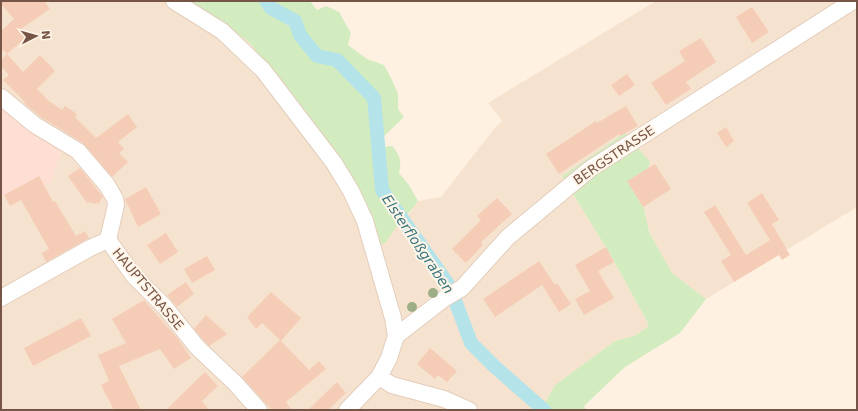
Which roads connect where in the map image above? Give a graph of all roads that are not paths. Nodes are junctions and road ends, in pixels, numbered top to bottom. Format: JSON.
{"nodes":[{"id":1,"x":174,"y":1,"type":"edge"},
{"id":2,"x":853,"y":1,"type":"edge"},
{"id":3,"x":1,"y":97,"type":"edge"},
{"id":4,"x":108,"y":240,"type":"junction"},
{"id":5,"x":1,"y":298,"type":"edge"},
{"id":6,"x":396,"y":336,"type":"junction"},
{"id":7,"x":379,"y":377,"type":"junction"},
{"id":8,"x":259,"y":410,"type":"edge"},
{"id":9,"x":347,"y":410,"type":"edge"},
{"id":10,"x":469,"y":410,"type":"edge"}],
"edges":[{"from":1,"to":6,"type":"street"},
{"from":2,"to":6,"type":"street","name":"BERGSTRASSE"},
{"from":3,"to":4,"type":"street","name":"HAUPTSTRASSE"},
{"from":4,"to":5,"type":"street"},
{"from":4,"to":8,"type":"street","name":"HAUPTSTRASSE"},
{"from":6,"to":7,"type":"street"},
{"from":7,"to":9,"type":"street"},
{"from":7,"to":10,"type":"street"}]}
